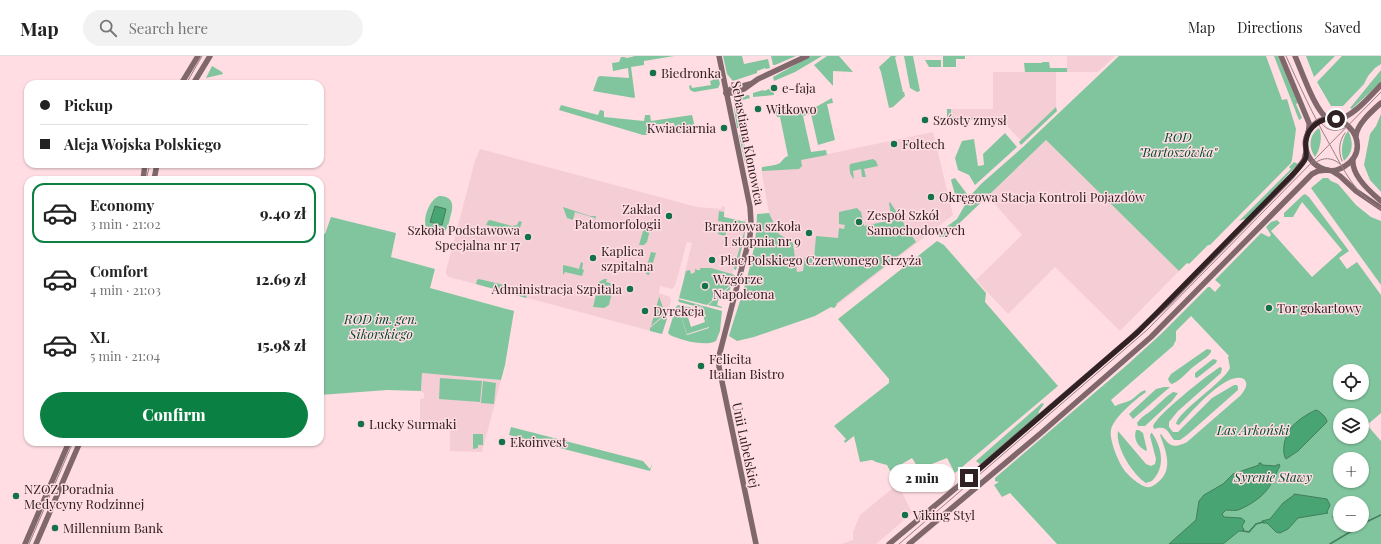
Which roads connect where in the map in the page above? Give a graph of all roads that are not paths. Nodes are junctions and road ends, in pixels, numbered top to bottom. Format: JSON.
{"nodes":[{"id":1,"x":198,"y":56,"type":"edge"},
{"id":2,"x":210,"y":56,"type":"edge"},
{"id":3,"x":719,"y":56,"type":"edge"},
{"id":4,"x":807,"y":56,"type":"edge"},
{"id":5,"x":1281,"y":56,"type":"edge"},
{"id":6,"x":1295,"y":56,"type":"edge"},
{"id":7,"x":183,"y":80,"type":"edge"},
{"id":8,"x":195,"y":80,"type":"edge"},
{"id":9,"x":724,"y":80,"type":"junction"},
{"id":10,"x":750,"y":84,"type":"junction"},
{"id":11,"x":1381,"y":85,"type":"edge"},
{"id":12,"x":738,"y":86,"type":"junction"},
{"id":13,"x":726,"y":93,"type":"junction"},
{"id":14,"x":1381,"y":102,"type":"edge"},
{"id":15,"x":1329,"y":119,"type":"junction"},
{"id":16,"x":1336,"y":119,"type":"junction"},
{"id":17,"x":1310,"y":130,"type":"junction"},
{"id":18,"x":1356,"y":137,"type":"junction"},
{"id":19,"x":1306,"y":152,"type":"junction"},
{"id":20,"x":1353,"y":158,"type":"junction"},
{"id":21,"x":1328,"y":170,"type":"junction"},
{"id":22,"x":1381,"y":201,"type":"edge"},
{"id":23,"x":1381,"y":208,"type":"edge"},
{"id":24,"x":721,"y":351,"type":"joint"},
{"id":25,"x":67,"y":446,"type":"edge"},
{"id":26,"x":78,"y":446,"type":"edge"},
{"id":27,"x":25,"y":544,"type":"edge"},
{"id":28,"x":36,"y":544,"type":"edge"},
{"id":29,"x":756,"y":544,"type":"edge"},
{"id":30,"x":889,"y":544,"type":"edge"},
{"id":31,"x":909,"y":544,"type":"edge"}],
"edges":[{"from":1,"to":7,"type":"main road"},
{"from":2,"to":8,"type":"main road"},
{"from":3,"to":9,"type":"main road","name":"Sebastiana Klonowica"},
{"from":4,"to":10,"type":"main road"},
{"from":5,"to":17,"type":"main road"},
{"from":6,"to":15,"type":"main road"},
{"from":9,"to":12,"type":"main road"},
{"from":9,"to":13,"type":"main road","name":"Sebastiana Klonowica"},
{"from":10,"to":12,"type":"main road"},
{"from":10,"to":13,"type":"main road"},
{"from":11,"to":16,"type":"main road"},
{"from":12,"to":13,"type":"main road"},
{"from":13,"to":24,"type":"main road","name":"Sebastiana Klonowica"},
{"from":14,"to":18,"type":"main road"},
{"from":15,"to":16,"type":"main road"},
{"from":15,"to":17,"type":"main road"},
{"from":16,"to":18,"type":"main road"},
{"from":17,"to":19,"type":"main road"},
{"from":18,"to":20,"type":"main road"},
{"from":19,"to":21,"type":"main road"},
{"from":19,"to":30,"type":"main road"},
{"from":20,"to":21,"type":"main road"},
{"from":20,"to":22,"type":"main road"},
{"from":21,"to":23,"type":"main road"},
{"from":21,"to":31,"type":"main road"},
{"from":24,"to":29,"type":"main road","name":"Unii Lubelskiej"},
{"from":25,"to":27,"type":"main road"},
{"from":26,"to":28,"type":"main road"}]}
